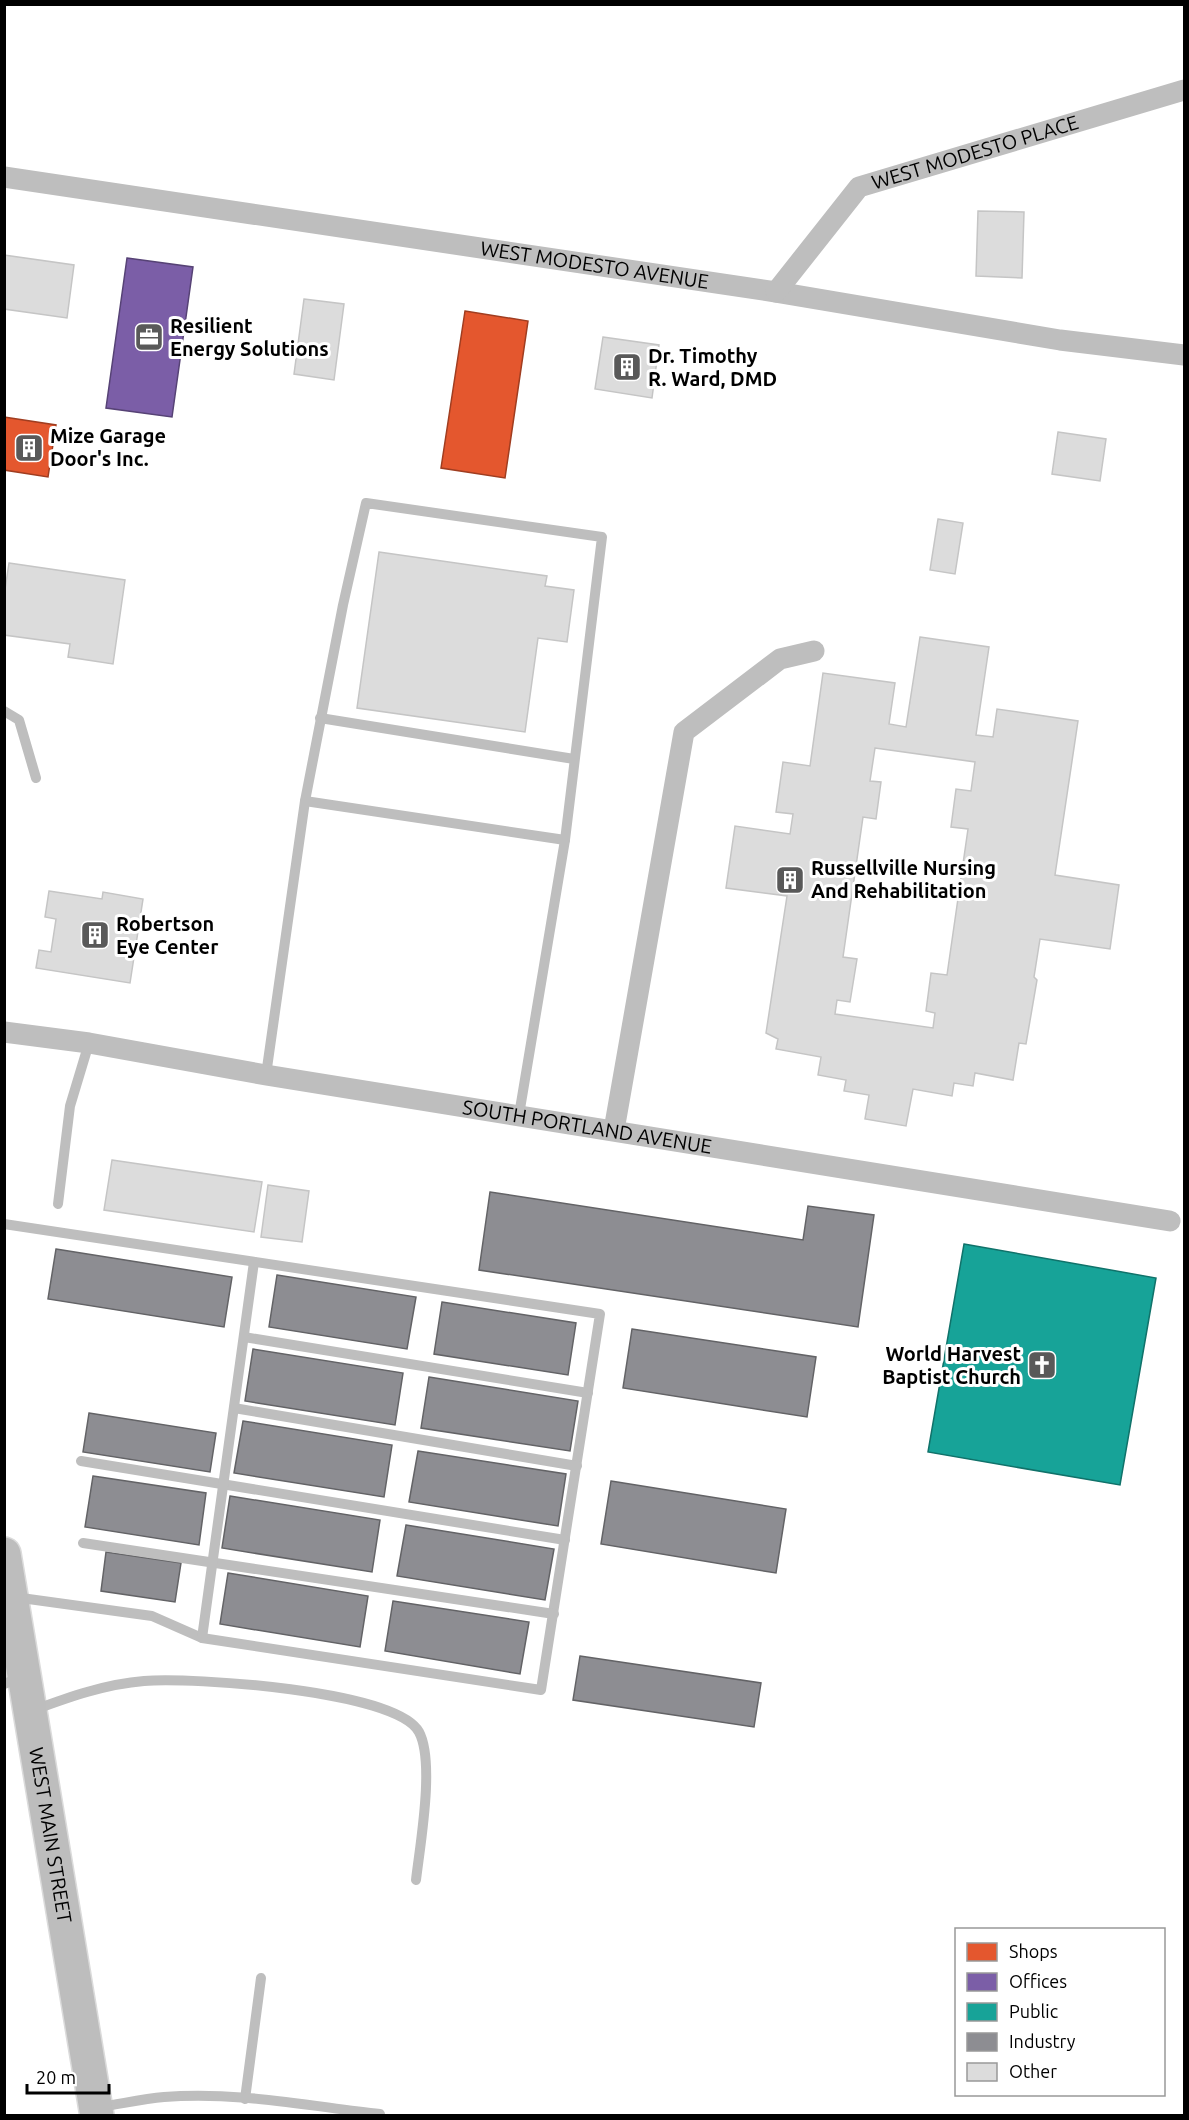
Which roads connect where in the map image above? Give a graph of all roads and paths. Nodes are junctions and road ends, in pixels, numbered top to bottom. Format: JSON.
{"nodes":[{"id":1,"x":1185,"y":90,"type":"edge"},
{"id":2,"x":4,"y":177,"type":"edge"},
{"id":3,"x":776,"y":292,"type":"junction"},
{"id":4,"x":1185,"y":355,"type":"edge"},
{"id":5,"x":814,"y":651,"type":"dead end"},
{"id":6,"x":4,"y":711,"type":"edge"},
{"id":7,"x":320,"y":718,"type":"junction"},
{"id":8,"x":574,"y":759,"type":"junction"},
{"id":9,"x":36,"y":778,"type":"dead end"},
{"id":10,"x":304,"y":801,"type":"junction"},
{"id":11,"x":564,"y":840,"type":"junction"},
{"id":12,"x":4,"y":1032,"type":"edge"},
{"id":13,"x":89,"y":1043,"type":"junction"},
{"id":14,"x":266,"y":1075,"type":"junction"},
{"id":15,"x":519,"y":1115,"type":"junction"},
{"id":16,"x":614,"y":1130,"type":"junction"},
{"id":17,"x":58,"y":1204,"type":"dead end"},
{"id":18,"x":1170,"y":1221,"type":"dead end"},
{"id":19,"x":4,"y":1224,"type":"edge"},
{"id":20,"x":254,"y":1262,"type":"junction"},
{"id":21,"x":244,"y":1337,"type":"junction"},
{"id":22,"x":588,"y":1393,"type":"junction"},
{"id":23,"x":234,"y":1408,"type":"junction"},
{"id":24,"x":81,"y":1461,"type":"dead end"},
{"id":25,"x":577,"y":1466,"type":"junction"},
{"id":26,"x":223,"y":1485,"type":"junction"},
{"id":27,"x":565,"y":1540,"type":"junction"},
{"id":28,"x":83,"y":1543,"type":"dead end"},
{"id":29,"x":4,"y":1554,"type":"edge"},
{"id":30,"x":213,"y":1562,"type":"junction"},
{"id":31,"x":12,"y":1597,"type":"junction"},
{"id":32,"x":554,"y":1614,"type":"junction"},
{"id":33,"x":202,"y":1638,"type":"junction"},
{"id":34,"x":15,"y":1680,"type":"edge"},
{"id":35,"x":31,"y":1711,"type":"junction"},
{"id":36,"x":416,"y":1880,"type":"dead end"},
{"id":37,"x":261,"y":1978,"type":"dead end"},
{"id":38,"x":245,"y":2098,"type":"junction"},
{"id":39,"x":96,"y":2112,"type":"edge"},
{"id":40,"x":380,"y":2114,"type":"edge"}],
"edges":[{"from":1,"to":3,"type":"street","name":"WEST MODESTO PLACE"},
{"from":2,"to":3,"type":"street","name":"WEST MODESTO AVENUE"},
{"from":3,"to":4,"type":"street","name":"WEST MODESTO AVENUE"},
{"from":5,"to":16,"type":"street"},
{"from":6,"to":9,"type":"lane"},
{"from":7,"to":8,"type":"lane"},
{"from":7,"to":8,"type":"lane"},
{"from":7,"to":10,"type":"lane"},
{"from":8,"to":11,"type":"lane"},
{"from":10,"to":11,"type":"lane"},
{"from":10,"to":14,"type":"lane"},
{"from":11,"to":15,"type":"lane"},
{"from":12,"to":13,"type":"street","name":"SOUTH PORTLAND AVENUE"},
{"from":13,"to":14,"type":"street","name":"SOUTH PORTLAND AVENUE"},
{"from":13,"to":17,"type":"lane"},
{"from":14,"to":15,"type":"street","name":"SOUTH PORTLAND AVENUE"},
{"from":15,"to":16,"type":"street","name":"SOUTH PORTLAND AVENUE"},
{"from":16,"to":18,"type":"street","name":"SOUTH PORTLAND AVENUE"},
{"from":19,"to":20,"type":"lane"},
{"from":20,"to":21,"type":"lane"},
{"from":20,"to":22,"type":"lane"},
{"from":21,"to":22,"type":"lane"},
{"from":21,"to":23,"type":"lane"},
{"from":22,"to":25,"type":"lane"},
{"from":23,"to":25,"type":"lane"},
{"from":23,"to":26,"type":"lane"},
{"from":24,"to":26,"type":"lane"},
{"from":25,"to":27,"type":"lane"},
{"from":26,"to":27,"type":"lane"},
{"from":26,"to":30,"type":"lane"},
{"from":27,"to":32,"type":"lane"},
{"from":28,"to":30,"type":"lane"},
{"from":29,"to":31,"type":"main road","name":"WEST MAIN STREET"},
{"from":30,"to":32,"type":"lane"},
{"from":30,"to":33,"type":"lane"},
{"from":31,"to":33,"type":"lane"},
{"from":31,"to":34,"type":"main road","name":"WEST MAIN STREET"},
{"from":32,"to":33,"type":"lane"},
{"from":34,"to":35,"type":"main road","name":"WEST MAIN STREET"},
{"from":35,"to":36,"type":"lane"},
{"from":35,"to":39,"type":"main road","name":"WEST MAIN STREET"},
{"from":37,"to":38,"type":"lane"},
{"from":38,"to":39,"type":"lane"},
{"from":38,"to":40,"type":"lane"}]}
